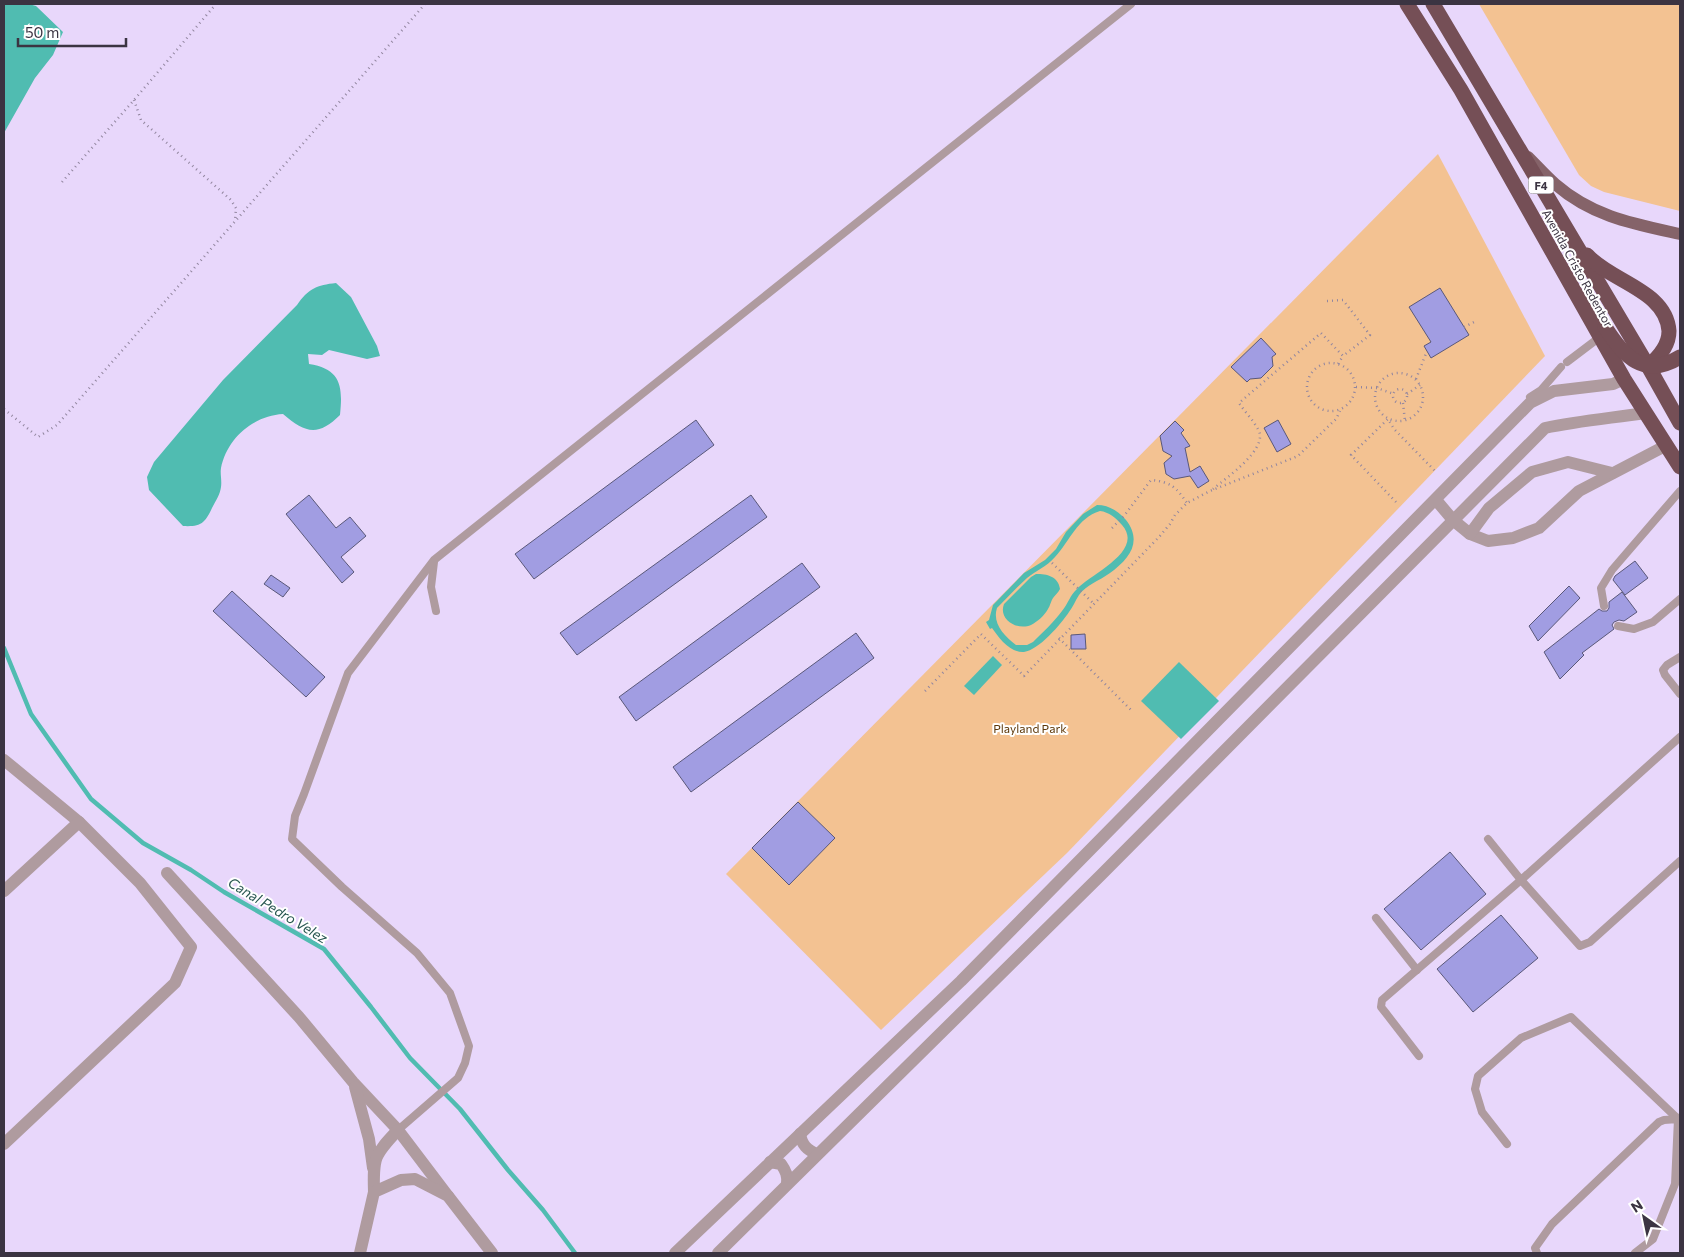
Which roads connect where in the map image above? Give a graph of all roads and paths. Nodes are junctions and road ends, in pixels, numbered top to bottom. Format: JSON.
{"nodes":[{"id":1,"x":216,"y":4,"type":"edge"},
{"id":2,"x":425,"y":4,"type":"edge"},
{"id":3,"x":1131,"y":4,"type":"edge"},
{"id":4,"x":1407,"y":4,"type":"edge"},
{"id":5,"x":1434,"y":4,"type":"edge"},
{"id":6,"x":134,"y":100,"type":"junction"},
{"id":7,"x":1518,"y":146,"type":"junction"},
{"id":8,"x":62,"y":182,"type":"dead end"},
{"id":9,"x":235,"y":222,"type":"junction"},
{"id":10,"x":1680,"y":234,"type":"edge"},
{"id":11,"x":1574,"y":241,"type":"junction"},
{"id":12,"x":1550,"y":249,"type":"junction"},
{"id":13,"x":1327,"y":301,"type":"dead end"},
{"id":14,"x":1474,"y":322,"type":"dead end"},
{"id":15,"x":1464,"y":327,"type":"dead end"},
{"id":16,"x":1600,"y":337,"type":"junction"},
{"id":17,"x":1426,"y":351,"type":"dead end"},
{"id":18,"x":1343,"y":356,"type":"junction"},
{"id":19,"x":1680,"y":356,"type":"edge"},
{"id":20,"x":1338,"y":364,"type":"junction"},
{"id":21,"x":1648,"y":366,"type":"junction"},
{"id":22,"x":1416,"y":379,"type":"junction"},
{"id":23,"x":1624,"y":380,"type":"junction"},
{"id":24,"x":1420,"y":385,"type":"junction"},
{"id":25,"x":1356,"y":386,"type":"junction"},
{"id":26,"x":1377,"y":388,"type":"junction"},
{"id":27,"x":1394,"y":394,"type":"junction"},
{"id":28,"x":1406,"y":394,"type":"junction"},
{"id":29,"x":1527,"y":399,"type":"dead end"},
{"id":30,"x":1403,"y":403,"type":"junction"},
{"id":31,"x":4,"y":408,"type":"edge"},
{"id":32,"x":1340,"y":410,"type":"junction"},
{"id":33,"x":1645,"y":413,"type":"junction"},
{"id":34,"x":1388,"y":419,"type":"junction"},
{"id":35,"x":1405,"y":421,"type":"junction"},
{"id":36,"x":1680,"y":423,"type":"edge"},
{"id":37,"x":1680,"y":430,"type":"edge"},
{"id":38,"x":1667,"y":445,"type":"junction"},
{"id":39,"x":1680,"y":467,"type":"edge"},
{"id":40,"x":1435,"y":471,"type":"dead end"},
{"id":41,"x":1612,"y":473,"type":"junction"},
{"id":42,"x":1210,"y":491,"type":"junction"},
{"id":43,"x":1680,"y":491,"type":"edge"},
{"id":44,"x":1436,"y":500,"type":"junction"},
{"id":45,"x":1396,"y":502,"type":"dead end"},
{"id":46,"x":1187,"y":503,"type":"junction"},
{"id":47,"x":1453,"y":520,"type":"junction"},
{"id":48,"x":1112,"y":528,"type":"dead end"},
{"id":49,"x":1470,"y":534,"type":"junction"},
{"id":50,"x":434,"y":560,"type":"junction"},
{"id":51,"x":1052,"y":563,"type":"dead end"},
{"id":52,"x":1680,"y":599,"type":"edge"},
{"id":53,"x":1093,"y":603,"type":"junction"},
{"id":54,"x":1604,"y":606,"type":"dead end"},
{"id":55,"x":436,"y":611,"type":"dead end"},
{"id":56,"x":1618,"y":626,"type":"dead end"},
{"id":57,"x":1060,"y":638,"type":"junction"},
{"id":58,"x":1680,"y":657,"type":"edge"},
{"id":59,"x":925,"y":691,"type":"dead end"},
{"id":60,"x":1680,"y":694,"type":"edge"},
{"id":61,"x":1132,"y":710,"type":"dead end"},
{"id":62,"x":1680,"y":737,"type":"edge"},
{"id":63,"x":4,"y":760,"type":"edge"},
{"id":64,"x":79,"y":822,"type":"junction"},
{"id":65,"x":1488,"y":839,"type":"dead end"},
{"id":66,"x":1680,"y":861,"type":"edge"},
{"id":67,"x":167,"y":873,"type":"dead end"},
{"id":68,"x":1521,"y":880,"type":"junction"},
{"id":69,"x":4,"y":892,"type":"edge"},
{"id":70,"x":1376,"y":918,"type":"dead end"},
{"id":71,"x":1417,"y":970,"type":"junction"},
{"id":72,"x":1419,"y":1056,"type":"dead end"},
{"id":73,"x":354,"y":1082,"type":"junction"},
{"id":74,"x":1679,"y":1118,"type":"edge"},
{"id":75,"x":398,"y":1130,"type":"junction"},
{"id":76,"x":800,"y":1134,"type":"junction"},
{"id":77,"x":4,"y":1144,"type":"edge"},
{"id":78,"x":1507,"y":1144,"type":"dead end"},
{"id":79,"x":817,"y":1154,"type":"junction"},
{"id":80,"x":770,"y":1162,"type":"junction"},
{"id":81,"x":373,"y":1168,"type":"junction"},
{"id":82,"x":787,"y":1184,"type":"junction"},
{"id":83,"x":374,"y":1192,"type":"junction"},
{"id":84,"x":448,"y":1196,"type":"junction"},
{"id":85,"x":360,"y":1253,"type":"edge"},
{"id":86,"x":492,"y":1253,"type":"edge"},
{"id":87,"x":675,"y":1253,"type":"edge"},
{"id":88,"x":718,"y":1253,"type":"edge"},
{"id":89,"x":1537,"y":1253,"type":"edge"},
{"id":90,"x":1635,"y":1253,"type":"edge"}],
"edges":[{"from":1,"to":6,"type":"path"},
{"from":2,"to":9,"type":"path"},
{"from":3,"to":50,"type":"lane"},
{"from":4,"to":12,"type":"highway","name":"Avenida Cristo Redentor","number":"F4"},
{"from":5,"to":7,"type":"highway","name":"Avenida Cristo Redentor","number":"F4"},
{"from":6,"to":8,"type":"path"},
{"from":6,"to":9,"type":"path"},
{"from":7,"to":10,"type":"main road"},
{"from":7,"to":11,"type":"highway","name":"Avenida Cristo Redentor","number":"F4"},
{"from":9,"to":31,"type":"path"},
{"from":11,"to":21,"type":"highway","name":"Avenida Cristo Redentor","number":"F4"},
{"from":11,"to":21,"type":"highway"},
{"from":12,"to":16,"type":"highway","name":"Avenida Cristo Redentor","number":"F4"},
{"from":12,"to":21,"type":"highway"},
{"from":13,"to":18,"type":"path"},
{"from":14,"to":15,"type":"path"},
{"from":16,"to":23,"type":"highway","name":"Avenida Cristo Redentor","number":"F4"},
{"from":16,"to":29,"type":"lane"},
{"from":17,"to":22,"type":"path"},
{"from":18,"to":20,"type":"path"},
{"from":18,"to":42,"type":"path"},
{"from":19,"to":21,"type":"highway"},
{"from":20,"to":25,"type":"path"},
{"from":20,"to":32,"type":"path"},
{"from":21,"to":36,"type":"highway","name":"Avenida Cristo Redentor","number":"F4"},
{"from":22,"to":24,"type":"path"},
{"from":22,"to":26,"type":"path"},
{"from":23,"to":33,"type":"highway","name":"Avenida Cristo Redentor","number":"F4"},
{"from":23,"to":37,"type":"highway"},
{"from":23,"to":44,"type":"street"},
{"from":24,"to":28,"type":"path"},
{"from":24,"to":35,"type":"path"},
{"from":25,"to":26,"type":"path"},
{"from":25,"to":32,"type":"path"},
{"from":26,"to":27,"type":"path"},
{"from":26,"to":34,"type":"path"},
{"from":27,"to":28,"type":"path"},
{"from":27,"to":30,"type":"path"},
{"from":28,"to":30,"type":"path"},
{"from":30,"to":35,"type":"path"},
{"from":32,"to":42,"type":"path"},
{"from":33,"to":38,"type":"highway","name":"Avenida Cristo Redentor","number":"F4"},
{"from":33,"to":47,"type":"street"},
{"from":34,"to":35,"type":"path"},
{"from":34,"to":40,"type":"path"},
{"from":34,"to":45,"type":"path"},
{"from":38,"to":39,"type":"highway","name":"Avenida Cristo Redentor","number":"F4"},
{"from":38,"to":41,"type":"street"},
{"from":41,"to":49,"type":"street"},
{"from":41,"to":49,"type":"street"},
{"from":42,"to":46,"type":"path"},
{"from":43,"to":54,"type":"lane"},
{"from":44,"to":47,"type":"street"},
{"from":44,"to":76,"type":"street"},
{"from":46,"to":48,"type":"path"},
{"from":46,"to":53,"type":"path"},
{"from":47,"to":49,"type":"street"},
{"from":47,"to":79,"type":"street"},
{"from":50,"to":55,"type":"lane"},
{"from":50,"to":75,"type":"lane"},
{"from":51,"to":53,"type":"path"},
{"from":52,"to":56,"type":"lane"},
{"from":53,"to":57,"type":"path"},
{"from":57,"to":59,"type":"path"},
{"from":57,"to":61,"type":"path"},
{"from":58,"to":60,"type":"lane"},
{"from":62,"to":68,"type":"lane"},
{"from":63,"to":64,"type":"street"},
{"from":64,"to":69,"type":"street"},
{"from":64,"to":77,"type":"street"},
{"from":65,"to":68,"type":"lane"},
{"from":66,"to":68,"type":"lane"},
{"from":67,"to":73,"type":"street"},
{"from":68,"to":71,"type":"lane"},
{"from":70,"to":71,"type":"lane"},
{"from":71,"to":72,"type":"lane"},
{"from":73,"to":75,"type":"street"},
{"from":73,"to":81,"type":"street"},
{"from":74,"to":78,"type":"lane"},
{"from":74,"to":89,"type":"lane"},
{"from":74,"to":90,"type":"lane"},
{"from":75,"to":81,"type":"street"},
{"from":75,"to":84,"type":"street"},
{"from":76,"to":79,"type":"street"},
{"from":76,"to":80,"type":"street"},
{"from":79,"to":82,"type":"street"},
{"from":80,"to":82,"type":"street"},
{"from":80,"to":87,"type":"street"},
{"from":81,"to":83,"type":"street"},
{"from":82,"to":88,"type":"street"},
{"from":83,"to":84,"type":"street"},
{"from":83,"to":85,"type":"street"},
{"from":84,"to":86,"type":"street"}]}
